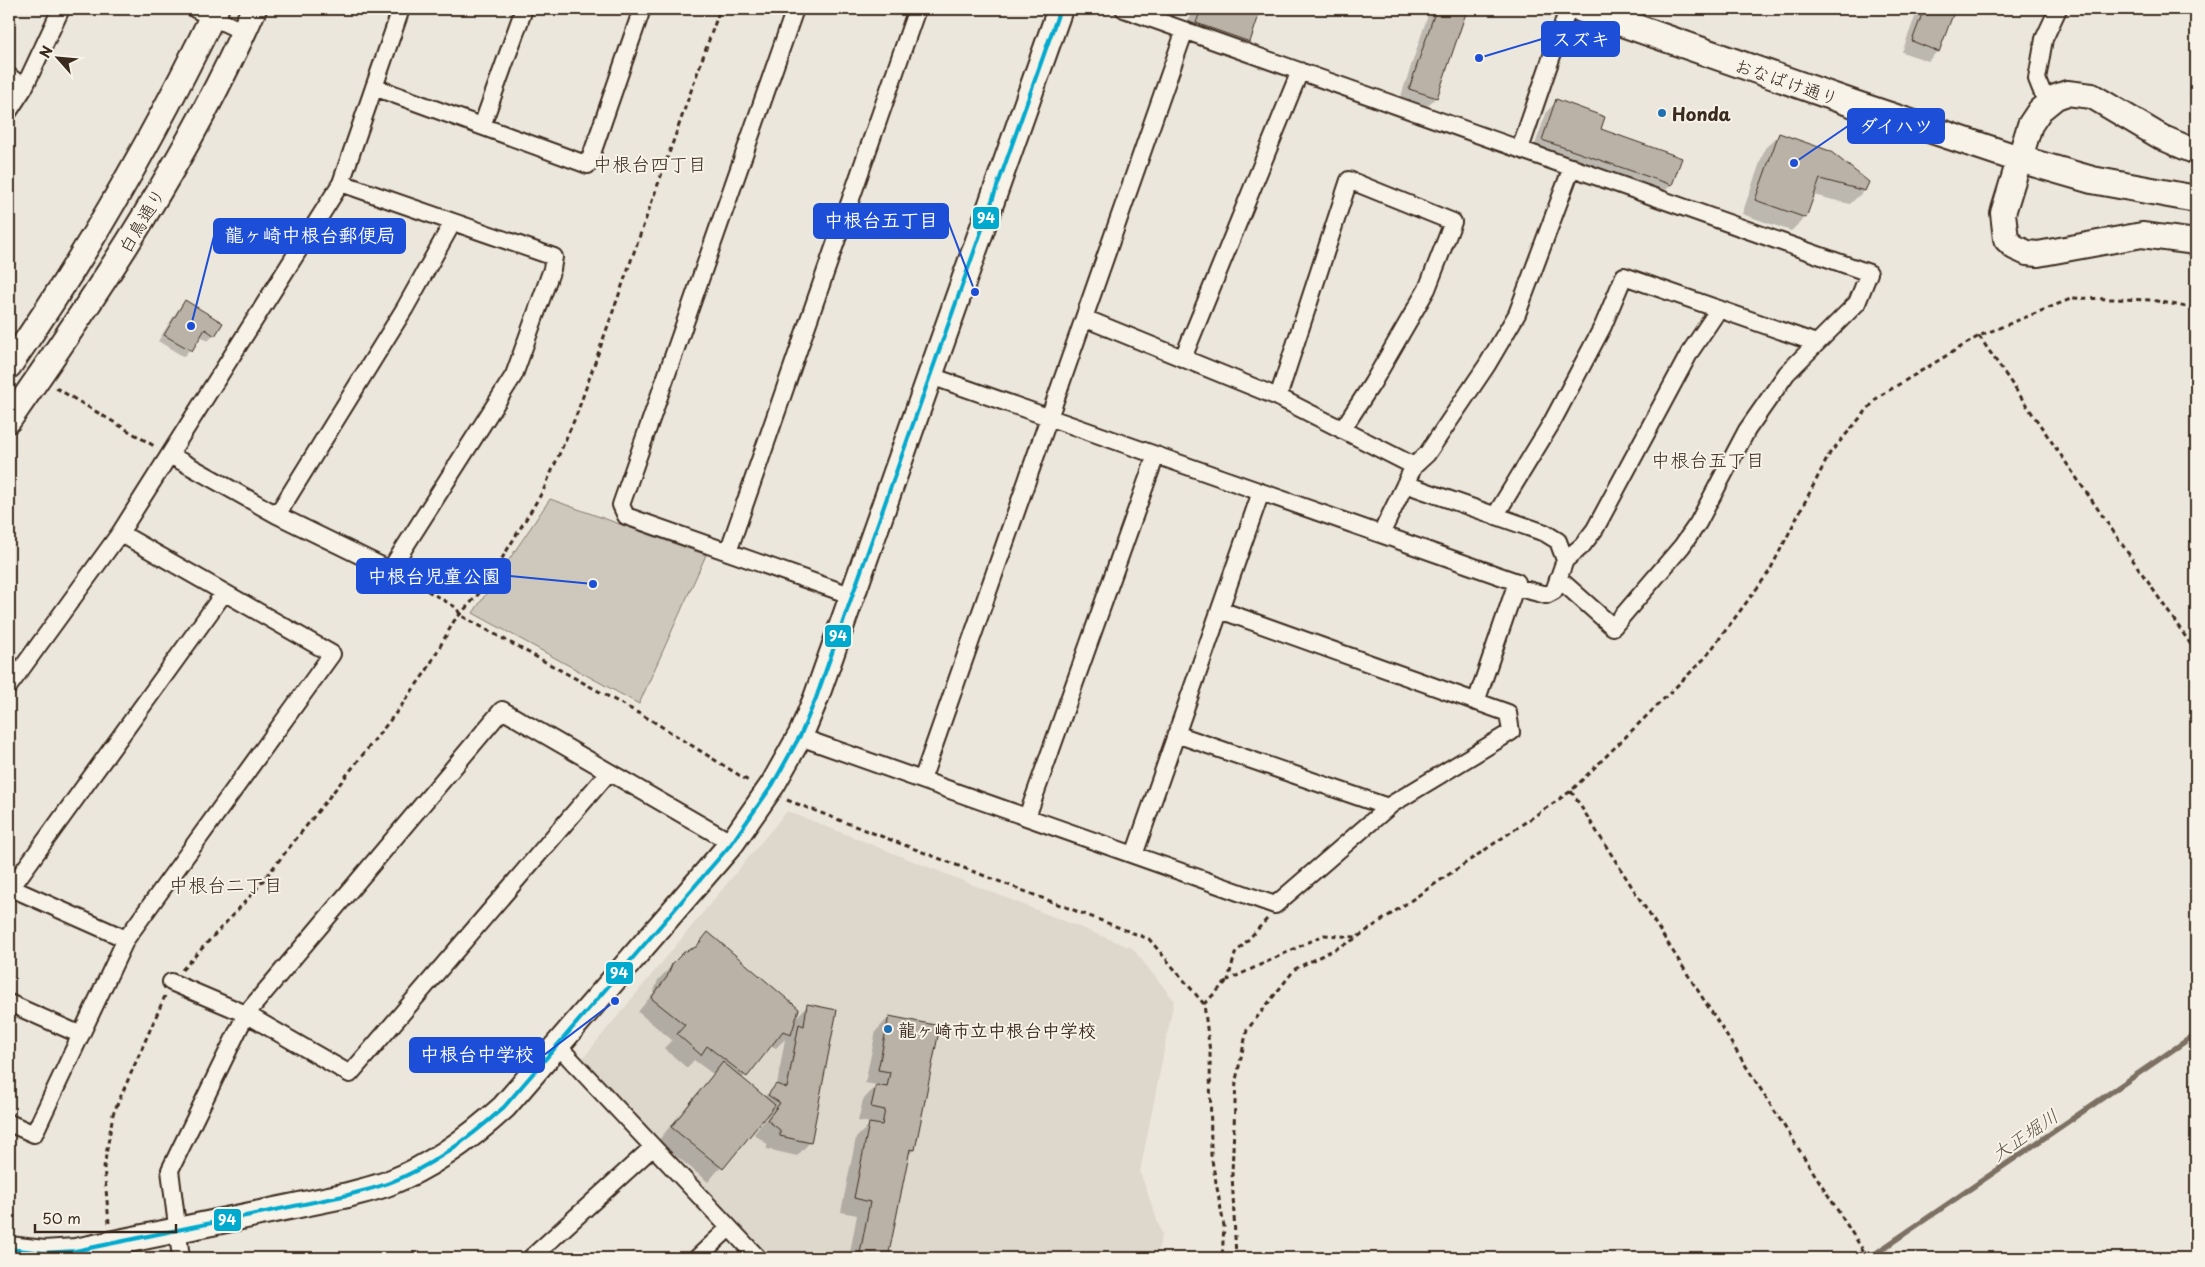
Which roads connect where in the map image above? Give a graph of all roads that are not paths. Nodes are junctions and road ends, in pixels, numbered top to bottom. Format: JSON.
{"nodes":[{"id":1,"x":61,"y":9,"type":"edge"},
{"id":2,"x":254,"y":9,"type":"edge"},
{"id":3,"x":402,"y":9,"type":"edge"},
{"id":4,"x":524,"y":9,"type":"edge"},
{"id":5,"x":642,"y":9,"type":"edge"},
{"id":6,"x":795,"y":9,"type":"edge"},
{"id":7,"x":917,"y":9,"type":"edge"},
{"id":8,"x":1060,"y":9,"type":"edge"},
{"id":9,"x":1124,"y":9,"type":"edge"},
{"id":10,"x":1568,"y":9,"type":"edge"},
{"id":11,"x":1582,"y":9,"type":"edge"},
{"id":12,"x":2058,"y":9,"type":"edge"},
{"id":13,"x":207,"y":11,"type":"edge"},
{"id":14,"x":1185,"y":30,"type":"junction"},
{"id":15,"x":244,"y":32,"type":"junction"},
{"id":16,"x":1300,"y":71,"type":"junction"},
{"id":17,"x":9,"y":76,"type":"edge"},
{"id":18,"x":374,"y":87,"type":"junction"},
{"id":19,"x":24,"y":88,"type":"junction"},
{"id":20,"x":2047,"y":104,"type":"junction"},
{"id":21,"x":9,"y":111,"type":"edge"},
{"id":22,"x":482,"y":126,"type":"junction"},
{"id":23,"x":1520,"y":149,"type":"junction"},
{"id":24,"x":2196,"y":152,"type":"edge"},
{"id":25,"x":2018,"y":159,"type":"junction"},
{"id":26,"x":1572,"y":167,"type":"junction"},
{"id":27,"x":341,"y":183,"type":"junction"},
{"id":28,"x":2196,"y":198,"type":"edge"},
{"id":29,"x":453,"y":222,"type":"junction"},
{"id":30,"x":2196,"y":242,"type":"edge"},
{"id":31,"x":1719,"y":309,"type":"junction"},
{"id":32,"x":1084,"y":318,"type":"junction"},
{"id":33,"x":1816,"y":343,"type":"junction"},
{"id":34,"x":1183,"y":358,"type":"junction"},
{"id":35,"x":9,"y":366,"type":"edge"},
{"id":36,"x":931,"y":376,"type":"junction"},
{"id":37,"x":1278,"y":397,"type":"junction"},
{"id":38,"x":1049,"y":417,"type":"junction"},
{"id":39,"x":9,"y":420,"type":"edge"},
{"id":40,"x":1342,"y":430,"type":"junction"},
{"id":41,"x":170,"y":454,"type":"junction"},
{"id":42,"x":1156,"y":455,"type":"junction"},
{"id":43,"x":1414,"y":466,"type":"junction"},
{"id":44,"x":1405,"y":484,"type":"junction"},
{"id":45,"x":1262,"y":492,"type":"junction"},
{"id":46,"x":277,"y":515,"type":"junction"},
{"id":47,"x":1495,"y":516,"type":"junction"},
{"id":48,"x":120,"y":533,"type":"junction"},
{"id":49,"x":1381,"y":534,"type":"junction"},
{"id":50,"x":728,"y":552,"type":"junction"},
{"id":51,"x":1565,"y":560,"type":"junction"},
{"id":52,"x":1558,"y":578,"type":"junction"},
{"id":53,"x":1516,"y":587,"type":"junction"},
{"id":54,"x":224,"y":593,"type":"junction"},
{"id":55,"x":853,"y":596,"type":"junction"},
{"id":56,"x":1220,"y":610,"type":"junction"},
{"id":57,"x":9,"y":686,"type":"edge"},
{"id":58,"x":1476,"y":702,"type":"junction"},
{"id":59,"x":1176,"y":734,"type":"junction"},
{"id":60,"x":800,"y":737,"type":"junction"},
{"id":61,"x":609,"y":772,"type":"junction"},
{"id":62,"x":922,"y":780,"type":"junction"},
{"id":63,"x":1388,"y":807,"type":"junction"},
{"id":64,"x":1027,"y":817,"type":"junction"},
{"id":65,"x":732,"y":842,"type":"junction"},
{"id":66,"x":1134,"y":855,"type":"junction"},
{"id":67,"x":10,"y":888,"type":"edge"},
{"id":68,"x":126,"y":939,"type":"junction"},
{"id":69,"x":171,"y":982,"type":"road end"},
{"id":70,"x":9,"y":1003,"type":"edge"},
{"id":71,"x":246,"y":1014,"type":"junction"},
{"id":72,"x":81,"y":1035,"type":"junction"},
{"id":73,"x":558,"y":1046,"type":"junction"},
{"id":74,"x":9,"y":1123,"type":"edge"},
{"id":75,"x":654,"y":1147,"type":"junction"},
{"id":76,"x":729,"y":1228,"type":"junction"},
{"id":77,"x":178,"y":1230,"type":"junction"},
{"id":78,"x":9,"y":1250,"type":"edge"},
{"id":79,"x":47,"y":1255,"type":"edge"},
{"id":80,"x":181,"y":1258,"type":"edge"},
{"id":81,"x":531,"y":1258,"type":"edge"},
{"id":82,"x":697,"y":1258,"type":"edge"},
{"id":83,"x":758,"y":1258,"type":"edge"}],
"edges":[{"from":1,"to":19,"type":"street"},
{"from":2,"to":15,"type":"street","name":"白鳥通り"},
{"from":3,"to":18,"type":"street"},
{"from":4,"to":22,"type":"street"},
{"from":5,"to":22,"type":"street"},
{"from":6,"to":50,"type":"street"},
{"from":7,"to":50,"type":"street"},
{"from":8,"to":36,"type":"street"},
{"from":9,"to":14,"type":"street"},
{"from":10,"to":23,"type":"street"},
{"from":11,"to":25,"type":"main road","name":"おなばけ通り"},
{"from":12,"to":20,"type":"street"},
{"from":13,"to":15,"type":"street"},
{"from":13,"to":35,"type":"street","name":"白鳥通り"},
{"from":14,"to":16,"type":"street"},
{"from":14,"to":32,"type":"street"},
{"from":15,"to":39,"type":"street","name":"白鳥通り"},
{"from":16,"to":23,"type":"street"},
{"from":16,"to":34,"type":"street"},
{"from":17,"to":19,"type":"street"},
{"from":18,"to":22,"type":"street"},
{"from":18,"to":27,"type":"street"},
{"from":19,"to":21,"type":"street"},
{"from":20,"to":24,"type":"street"},
{"from":20,"to":25,"type":"street"},
{"from":23,"to":26,"type":"street"},
{"from":25,"to":28,"type":"main road","name":"おなばけ通り"},
{"from":25,"to":30,"type":"street"},
{"from":26,"to":33,"type":"street"},
{"from":26,"to":43,"type":"street"},
{"from":27,"to":29,"type":"street"},
{"from":27,"to":41,"type":"street"},
{"from":29,"to":46,"type":"street"},
{"from":29,"to":46,"type":"street"},
{"from":31,"to":33,"type":"street"},
{"from":31,"to":47,"type":"street"},
{"from":31,"to":51,"type":"street"},
{"from":32,"to":34,"type":"street"},
{"from":32,"to":38,"type":"street"},
{"from":33,"to":52,"type":"street"},
{"from":34,"to":37,"type":"street"},
{"from":36,"to":38,"type":"street"},
{"from":36,"to":55,"type":"street"},
{"from":37,"to":40,"type":"street"},
{"from":37,"to":40,"type":"street"},
{"from":38,"to":42,"type":"street"},
{"from":38,"to":62,"type":"street"},
{"from":40,"to":43,"type":"street"},
{"from":41,"to":46,"type":"street"},
{"from":41,"to":48,"type":"street"},
{"from":42,"to":45,"type":"street"},
{"from":42,"to":64,"type":"street"},
{"from":43,"to":44,"type":"street"},
{"from":44,"to":47,"type":"street"},
{"from":44,"to":49,"type":"street"},
{"from":45,"to":49,"type":"street"},
{"from":45,"to":56,"type":"street"},
{"from":47,"to":51,"type":"street"},
{"from":48,"to":54,"type":"street"},
{"from":48,"to":57,"type":"street"},
{"from":49,"to":53,"type":"street"},
{"from":50,"to":55,"type":"street"},
{"from":51,"to":52,"type":"street"},
{"from":52,"to":53,"type":"street"},
{"from":53,"to":58,"type":"street"},
{"from":54,"to":67,"type":"street"},
{"from":54,"to":68,"type":"street"},
{"from":55,"to":60,"type":"street"},
{"from":56,"to":58,"type":"street"},
{"from":56,"to":59,"type":"street"},
{"from":58,"to":63,"type":"street"},
{"from":59,"to":63,"type":"street"},
{"from":59,"to":66,"type":"street"},
{"from":60,"to":62,"type":"street"},
{"from":60,"to":65,"type":"street"},
{"from":61,"to":65,"type":"street"},
{"from":61,"to":71,"type":"street"},
{"from":61,"to":71,"type":"street"},
{"from":62,"to":64,"type":"street"},
{"from":63,"to":66,"type":"street"},
{"from":64,"to":66,"type":"street"},
{"from":65,"to":73,"type":"street"},
{"from":67,"to":68,"type":"street"},
{"from":68,"to":72,"type":"street"},
{"from":69,"to":71,"type":"street"},
{"from":70,"to":72,"type":"street"},
{"from":71,"to":77,"type":"street"},
{"from":72,"to":74,"type":"street"},
{"from":73,"to":75,"type":"street"},
{"from":73,"to":77,"type":"street"},
{"from":75,"to":76,"type":"street"},
{"from":75,"to":81,"type":"street"},
{"from":76,"to":82,"type":"street"},
{"from":76,"to":83,"type":"street"},
{"from":77,"to":79,"type":"street"},
{"from":77,"to":80,"type":"street"},
{"from":78,"to":79,"type":"street"}]}
